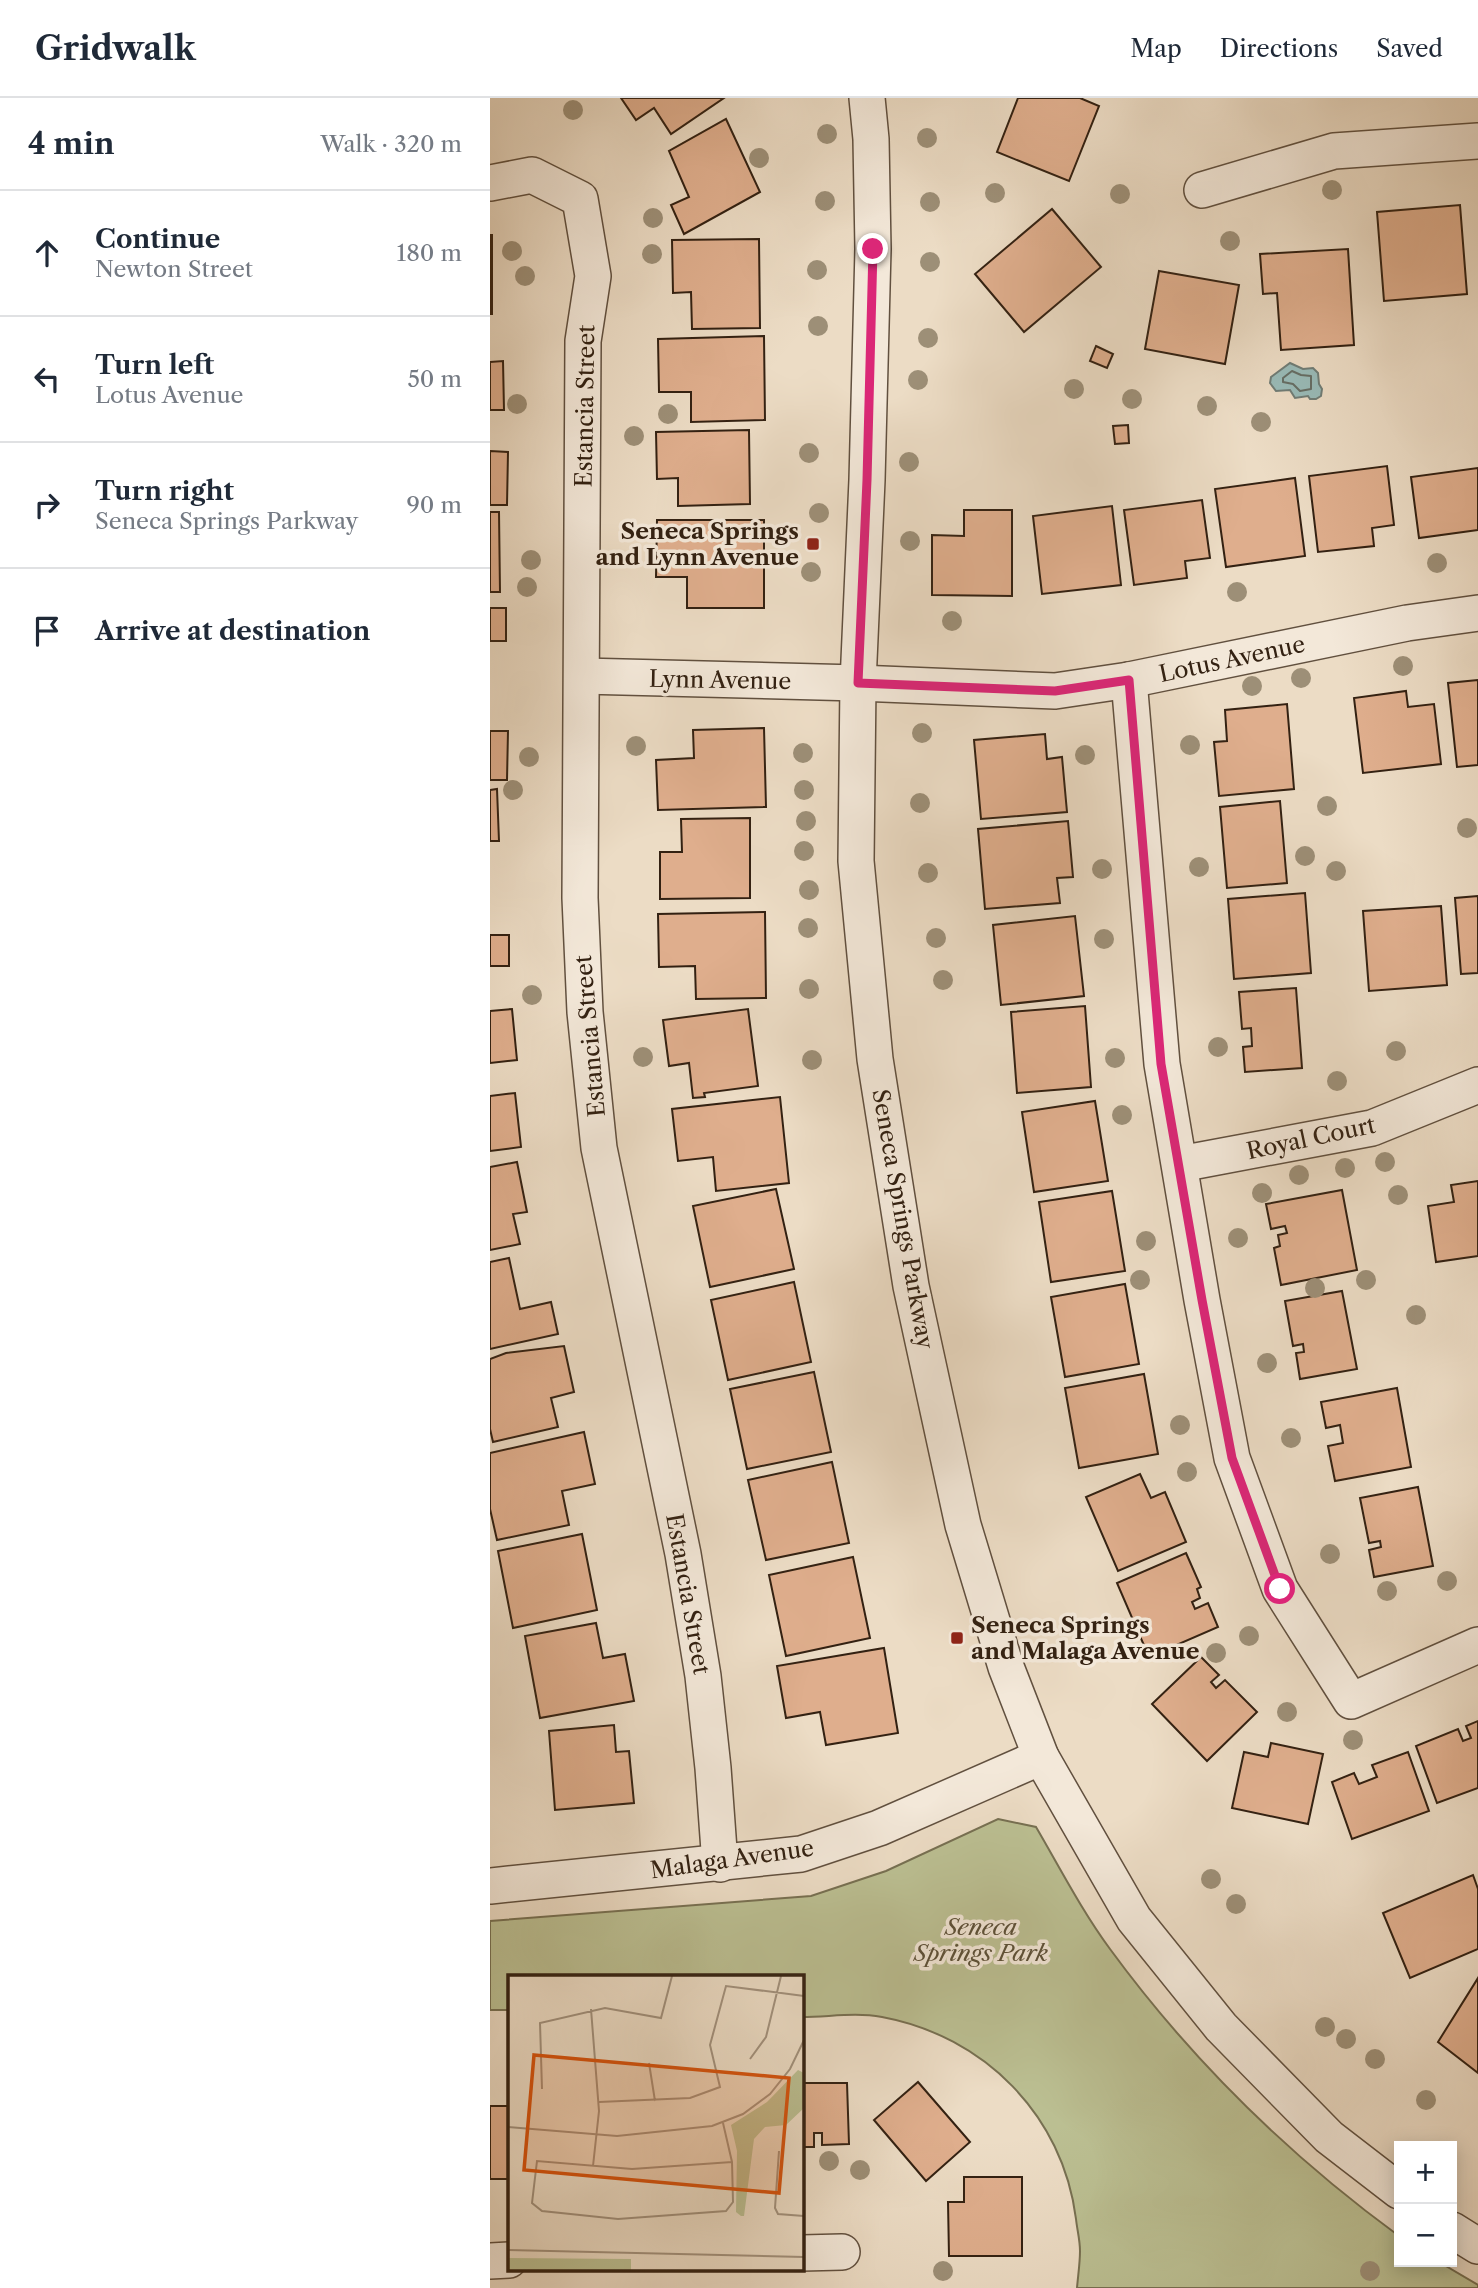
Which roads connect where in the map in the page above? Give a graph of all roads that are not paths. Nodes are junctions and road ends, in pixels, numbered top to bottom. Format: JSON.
{"nodes":[{"id":1,"x":867,"y":98,"type":"edge"},
{"id":2,"x":1478,"y":141,"type":"edge"},
{"id":3,"x":490,"y":184,"type":"edge"},
{"id":4,"x":1202,"y":190,"type":"dead end"},
{"id":5,"x":1478,"y":613,"type":"edge"},
{"id":6,"x":582,"y":676,"type":"junction"},
{"id":7,"x":1129,"y":680,"type":"junction"},
{"id":8,"x":858,"y":683,"type":"junction"},
{"id":9,"x":1478,"y":1085,"type":"edge"},
{"id":10,"x":1180,"y":1164,"type":"junction"},
{"id":11,"x":1478,"y":1645,"type":"edge"},
{"id":12,"x":1041,"y":1758,"type":"junction"},
{"id":13,"x":720,"y":1864,"type":"junction"},
{"id":14,"x":490,"y":1886,"type":"edge"},
{"id":15,"x":1394,"y":2187,"type":"edge"},
{"id":16,"x":1457,"y":2233,"type":"edge"},
{"id":17,"x":1478,"y":2246,"type":"edge"},
{"id":18,"x":842,"y":2252,"type":"dead end"},
{"id":19,"x":803,"y":2253,"type":"edge"},
{"id":20,"x":508,"y":2260,"type":"edge"},
{"id":21,"x":490,"y":2261,"type":"edge"}],
"edges":[{"from":1,"to":8,"type":"street","name":"Seneca Springs Parkway"},
{"from":2,"to":4,"type":"street"},
{"from":3,"to":6,"type":"street","name":"Estancia Street"},
{"from":5,"to":7,"type":"street","name":"Lotus Avenue"},
{"from":6,"to":8,"type":"street","name":"Lynn Avenue"},
{"from":6,"to":13,"type":"street","name":"Estancia Street"},
{"from":7,"to":8,"type":"street","name":"Lotus Avenue"},
{"from":7,"to":10,"type":"street"},
{"from":8,"to":12,"type":"street","name":"Seneca Springs Parkway"},
{"from":9,"to":10,"type":"street","name":"Royal Court"},
{"from":10,"to":11,"type":"street"},
{"from":12,"to":13,"type":"street","name":"Malaga Avenue"},
{"from":12,"to":15,"type":"street","name":"Seneca Springs Parkway"},
{"from":13,"to":14,"type":"street","name":"Malaga Avenue"},
{"from":16,"to":17,"type":"street"},
{"from":18,"to":19,"type":"street"},
{"from":20,"to":21,"type":"street"}]}
